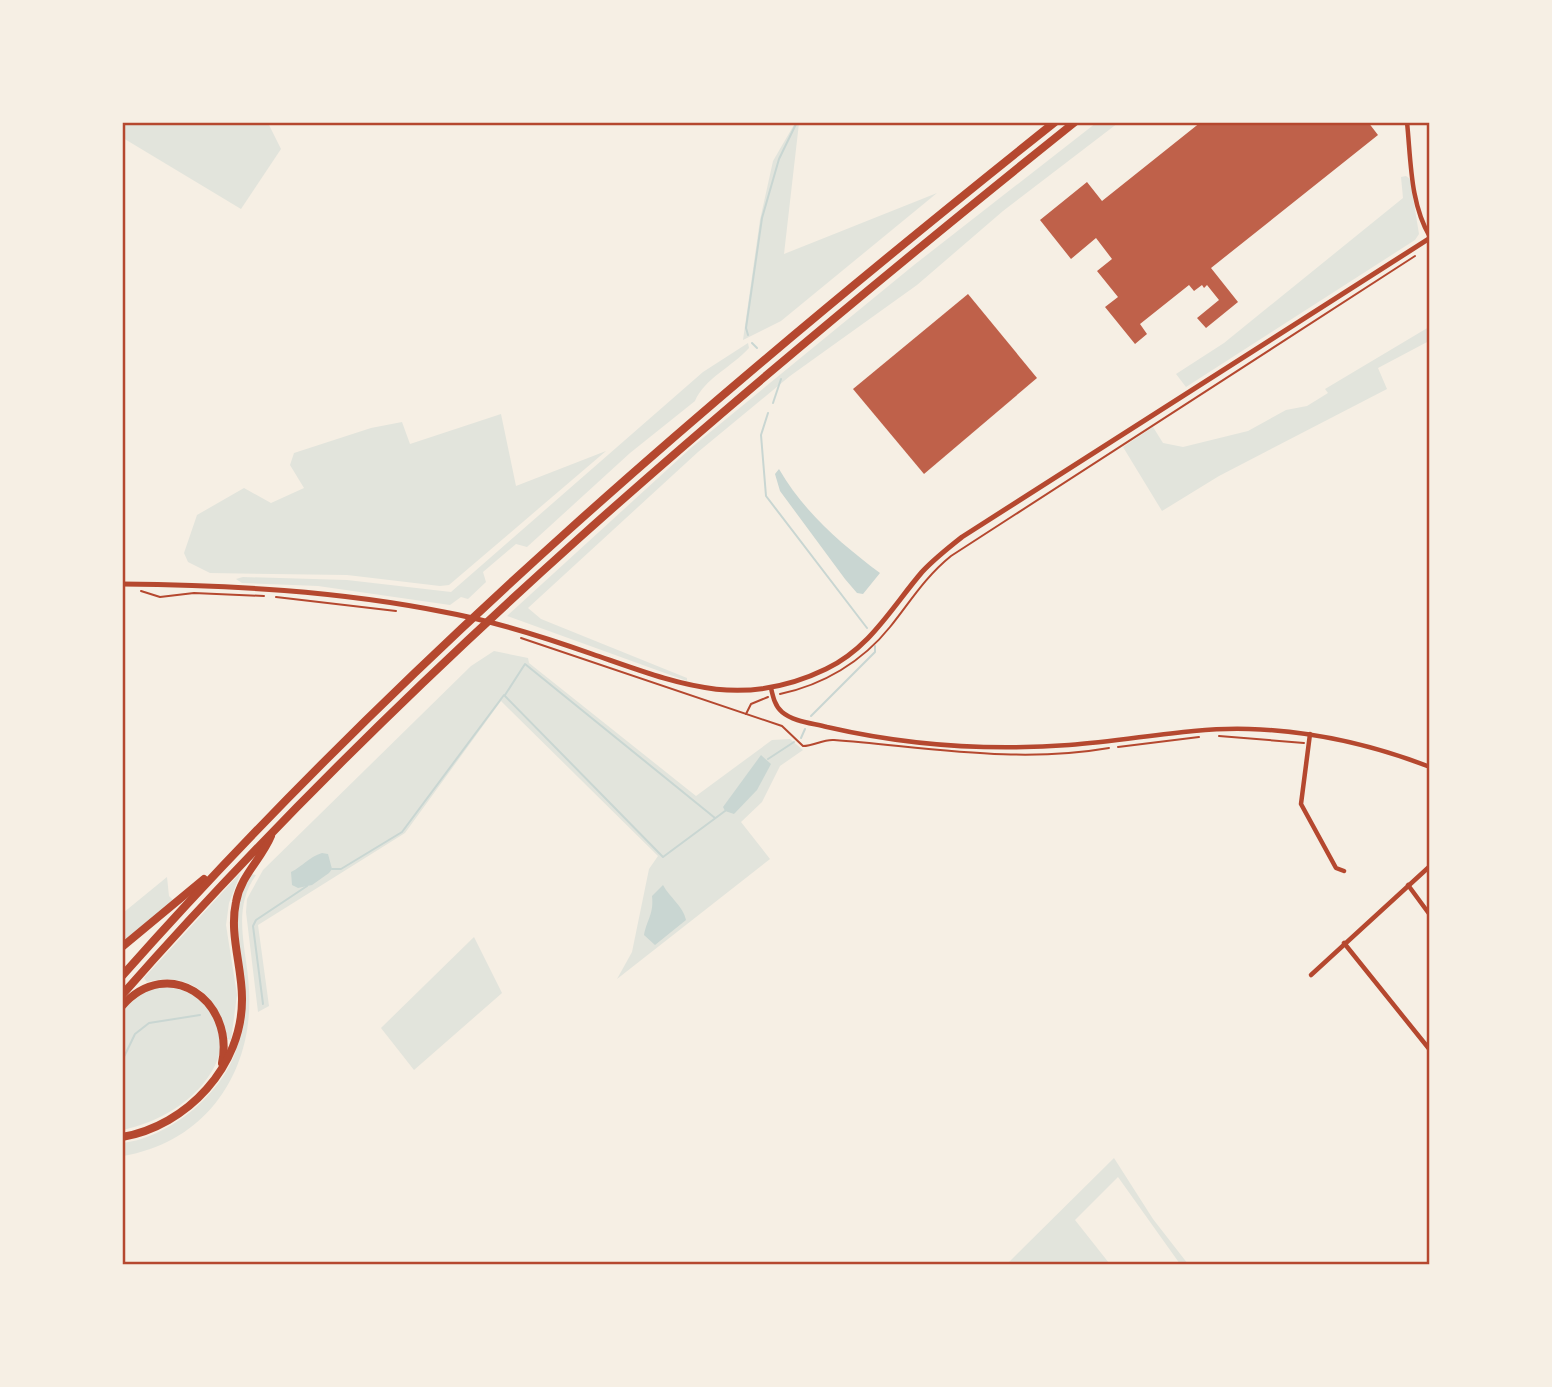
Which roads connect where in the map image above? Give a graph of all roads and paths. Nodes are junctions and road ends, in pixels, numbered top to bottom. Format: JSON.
{"nodes":[{"id":1,"x":1055,"y":122,"type":"edge"},
{"id":2,"x":1075,"y":122,"type":"edge"},
{"id":3,"x":1407,"y":122,"type":"edge"},
{"id":4,"x":1430,"y":237,"type":"edge"},
{"id":5,"x":1418,"y":254,"type":"dead end"},
{"id":6,"x":122,"y":584,"type":"edge"},
{"id":7,"x":140,"y":590,"type":"dead end"},
{"id":8,"x":399,"y":611,"type":"dead end"},
{"id":9,"x":514,"y":632,"type":"junction"},
{"id":10,"x":771,"y":688,"type":"junction"},
{"id":11,"x":773,"y":696,"type":"junction"},
{"id":12,"x":746,"y":715,"type":"junction"},
{"id":13,"x":1310,"y":734,"type":"junction"},
{"id":14,"x":799,"y":744,"type":"dead end"},
{"id":15,"x":1430,"y":767,"type":"edge"},
{"id":16,"x":274,"y":829,"type":"junction"},
{"id":17,"x":1430,"y":866,"type":"edge"},
{"id":18,"x":218,"y":870,"type":"junction"},
{"id":19,"x":1344,"y":871,"type":"dead end"},
{"id":20,"x":1408,"y":885,"type":"junction"},
{"id":21,"x":1430,"y":915,"type":"edge"},
{"id":22,"x":1344,"y":943,"type":"junction"},
{"id":23,"x":122,"y":947,"type":"edge"},
{"id":24,"x":1311,"y":975,"type":"dead end"},
{"id":25,"x":122,"y":976,"type":"edge"},
{"id":26,"x":122,"y":995,"type":"edge"},
{"id":27,"x":122,"y":1006,"type":"edge"},
{"id":28,"x":1430,"y":1050,"type":"edge"},
{"id":29,"x":221,"y":1069,"type":"junction"},
{"id":30,"x":122,"y":1137,"type":"edge"}],
"edges":[{"from":1,"to":18,"type":"highway"},
{"from":2,"to":16,"type":"highway"},
{"from":3,"to":4,"type":"street"},
{"from":4,"to":10,"type":"street"},
{"from":5,"to":11,"type":"path"},
{"from":6,"to":9,"type":"street"},
{"from":7,"to":8,"type":"path"},
{"from":9,"to":10,"type":"street"},
{"from":9,"to":12,"type":"path"},
{"from":10,"to":11,"type":"street"},
{"from":11,"to":12,"type":"path"},
{"from":11,"to":13,"type":"street"},
{"from":12,"to":14,"type":"path"},
{"from":13,"to":15,"type":"street"},
{"from":13,"to":19,"type":"street"},
{"from":16,"to":26,"type":"highway"},
{"from":16,"to":29,"type":"highway"},
{"from":17,"to":20,"type":"street"},
{"from":18,"to":23,"type":"highway"},
{"from":18,"to":25,"type":"highway"},
{"from":20,"to":21,"type":"street"},
{"from":20,"to":22,"type":"street"},
{"from":22,"to":24,"type":"street"},
{"from":22,"to":28,"type":"street"},
{"from":27,"to":29,"type":"highway"},
{"from":29,"to":30,"type":"highway"}]}
